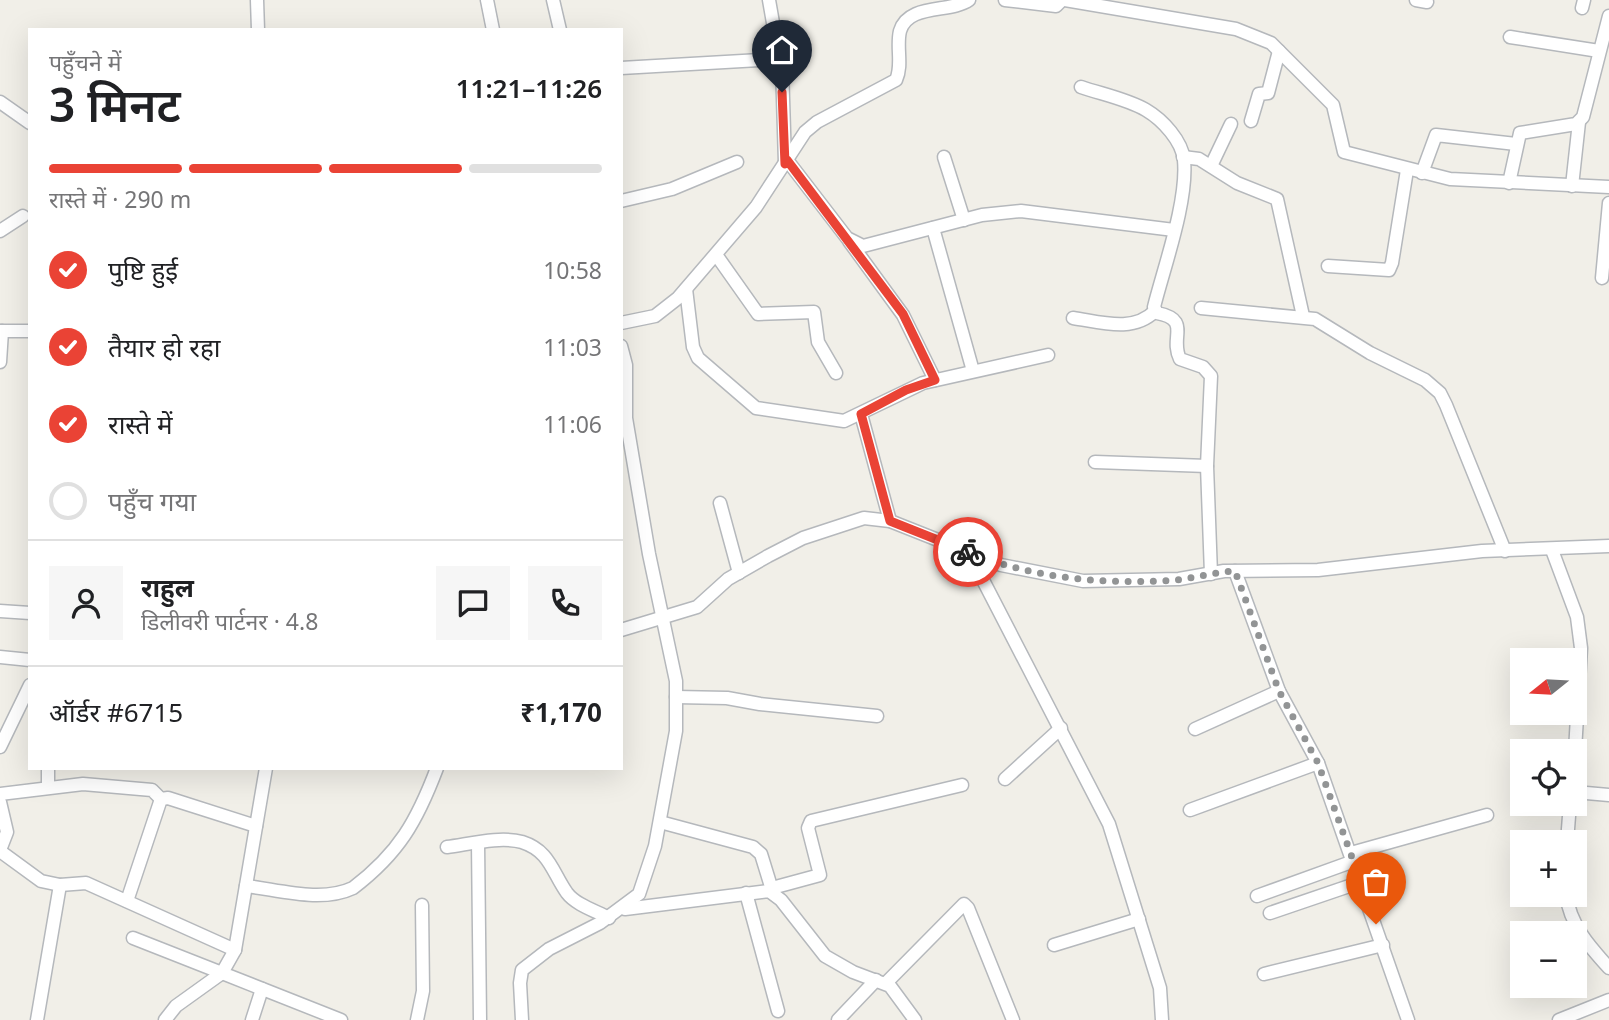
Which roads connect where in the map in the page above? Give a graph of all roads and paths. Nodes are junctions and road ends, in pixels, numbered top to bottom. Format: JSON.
{"nodes":[{"id":1,"x":257,"y":0,"type":"edge"},
{"id":2,"x":487,"y":0,"type":"edge"},
{"id":3,"x":553,"y":0,"type":"edge"},
{"id":4,"x":769,"y":0,"type":"edge"},
{"id":5,"x":969,"y":0,"type":"edge"},
{"id":6,"x":1005,"y":0,"type":"edge"},
{"id":7,"x":1064,"y":0,"type":"edge"},
{"id":8,"x":1609,"y":16,"type":"edge"},
{"id":9,"x":258,"y":28,"type":"edge"},
{"id":10,"x":493,"y":28,"type":"edge"},
{"id":11,"x":560,"y":28,"type":"edge"},
{"id":12,"x":1510,"y":37,"type":"dead end"},
{"id":13,"x":1279,"y":51,"type":"junction"},
{"id":14,"x":1602,"y":57,"type":"edge"},
{"id":15,"x":780,"y":63,"type":"junction"},
{"id":16,"x":623,"y":68,"type":"edge"},
{"id":17,"x":1081,"y":87,"type":"dead end"},
{"id":18,"x":0,"y":102,"type":"edge"},
{"id":19,"x":1251,"y":121,"type":"dead end"},
{"id":20,"x":28,"y":122,"type":"edge"},
{"id":21,"x":1579,"y":122,"type":"junction"},
{"id":22,"x":1231,"y":124,"type":"dead end"},
{"id":23,"x":1516,"y":144,"type":"junction"},
{"id":24,"x":944,"y":157,"type":"dead end"},
{"id":25,"x":1183,"y":157,"type":"junction"},
{"id":26,"x":737,"y":162,"type":"dead end"},
{"id":27,"x":786,"y":162,"type":"junction"},
{"id":28,"x":1211,"y":166,"type":"junction"},
{"id":29,"x":1407,"y":170,"type":"junction"},
{"id":30,"x":1422,"y":173,"type":"junction"},
{"id":31,"x":1509,"y":183,"type":"junction"},
{"id":32,"x":1572,"y":186,"type":"junction"},
{"id":33,"x":1609,"y":187,"type":"edge"},
{"id":34,"x":623,"y":201,"type":"edge"},
{"id":35,"x":1609,"y":203,"type":"edge"},
{"id":36,"x":23,"y":216,"type":"dead end"},
{"id":37,"x":964,"y":220,"type":"junction"},
{"id":38,"x":933,"y":228,"type":"junction"},
{"id":39,"x":1174,"y":230,"type":"junction"},
{"id":40,"x":0,"y":231,"type":"edge"},
{"id":41,"x":847,"y":238,"type":"junction"},
{"id":42,"x":717,"y":256,"type":"junction"},
{"id":43,"x":1328,"y":266,"type":"dead end"},
{"id":44,"x":1602,"y":278,"type":"dead end"},
{"id":45,"x":686,"y":289,"type":"junction"},
{"id":46,"x":1201,"y":308,"type":"dead end"},
{"id":47,"x":1155,"y":311,"type":"junction"},
{"id":48,"x":1303,"y":316,"type":"junction"},
{"id":49,"x":1073,"y":318,"type":"dead end"},
{"id":50,"x":623,"y":323,"type":"edge"},
{"id":51,"x":1,"y":331,"type":"edge"},
{"id":52,"x":28,"y":331,"type":"edge"},
{"id":53,"x":623,"y":354,"type":"edge"},
{"id":54,"x":1048,"y":355,"type":"dead end"},
{"id":55,"x":0,"y":362,"type":"edge"},
{"id":56,"x":973,"y":371,"type":"junction"},
{"id":57,"x":836,"y":373,"type":"dead end"},
{"id":58,"x":935,"y":380,"type":"junction"},
{"id":59,"x":861,"y":414,"type":"junction"},
{"id":60,"x":1095,"y":462,"type":"dead end"},
{"id":61,"x":1207,"y":466,"type":"junction"},
{"id":62,"x":636,"y":477,"type":"junction"},
{"id":63,"x":623,"y":480,"type":"edge"},
{"id":64,"x":720,"y":503,"type":"dead end"},
{"id":65,"x":890,"y":521,"type":"junction"},
{"id":66,"x":1609,"y":546,"type":"edge"},
{"id":67,"x":1552,"y":550,"type":"junction"},
{"id":68,"x":1505,"y":551,"type":"junction"},
{"id":69,"x":969,"y":553,"type":"junction"},
{"id":70,"x":1235,"y":571,"type":"junction"},
{"id":71,"x":739,"y":573,"type":"junction"},
{"id":72,"x":1210,"y":574,"type":"junction"},
{"id":73,"x":0,"y":611,"type":"edge"},
{"id":74,"x":28,"y":613,"type":"edge"},
{"id":75,"x":663,"y":620,"type":"junction"},
{"id":76,"x":623,"y":630,"type":"edge"},
{"id":77,"x":0,"y":657,"type":"edge"},
{"id":78,"x":28,"y":660,"type":"edge"},
{"id":79,"x":28,"y":689,"type":"edge"},
{"id":80,"x":1279,"y":691,"type":"junction"},
{"id":81,"x":676,"y":697,"type":"junction"},
{"id":82,"x":877,"y":716,"type":"dead end"},
{"id":83,"x":1061,"y":728,"type":"junction"},
{"id":84,"x":1195,"y":729,"type":"dead end"},
{"id":85,"x":1576,"y":739,"type":"edge"},
{"id":86,"x":0,"y":747,"type":"edge"},
{"id":87,"x":1318,"y":763,"type":"junction"},
{"id":88,"x":48,"y":770,"type":"edge"},
{"id":89,"x":266,"y":770,"type":"edge"},
{"id":90,"x":436,"y":770,"type":"edge"},
{"id":91,"x":1006,"y":779,"type":"dead end"},
{"id":92,"x":962,"y":785,"type":"dead end"},
{"id":93,"x":48,"y":787,"type":"junction"},
{"id":94,"x":1587,"y":793,"type":"edge"},
{"id":95,"x":0,"y":794,"type":"edge"},
{"id":96,"x":1609,"y":795,"type":"edge"},
{"id":97,"x":161,"y":799,"type":"junction"},
{"id":98,"x":0,"y":802,"type":"edge"},
{"id":99,"x":1190,"y":810,"type":"dead end"},
{"id":100,"x":1487,"y":815,"type":"dead end"},
{"id":101,"x":660,"y":822,"type":"junction"},
{"id":102,"x":256,"y":826,"type":"junction"},
{"id":103,"x":478,"y":843,"type":"junction"},
{"id":104,"x":447,"y":847,"type":"dead end"},
{"id":105,"x":0,"y":851,"type":"edge"},
{"id":106,"x":1352,"y":857,"type":"junction"},
{"id":107,"x":1361,"y":882,"type":"junction"},
{"id":108,"x":60,"y":885,"type":"junction"},
{"id":109,"x":246,"y":886,"type":"junction"},
{"id":110,"x":772,"y":891,"type":"junction"},
{"id":111,"x":746,"y":893,"type":"junction"},
{"id":112,"x":1257,"y":896,"type":"dead end"},
{"id":113,"x":127,"y":901,"type":"junction"},
{"id":114,"x":422,"y":905,"type":"dead end"},
{"id":115,"x":1568,"y":907,"type":"edge"},
{"id":116,"x":622,"y":909,"type":"junction"},
{"id":117,"x":1270,"y":913,"type":"dead end"},
{"id":118,"x":609,"y":918,"type":"junction"},
{"id":119,"x":1139,"y":919,"type":"junction"},
{"id":120,"x":133,"y":938,"type":"dead end"},
{"id":121,"x":1054,"y":945,"type":"dead end"},
{"id":122,"x":1383,"y":945,"type":"junction"},
{"id":123,"x":234,"y":950,"type":"junction"},
{"id":124,"x":1609,"y":968,"type":"edge"},
{"id":125,"x":222,"y":973,"type":"junction"},
{"id":126,"x":1264,"y":974,"type":"dead end"},
{"id":127,"x":881,"y":981,"type":"junction"},
{"id":128,"x":262,"y":989,"type":"junction"},
{"id":129,"x":1609,"y":1000,"type":"edge"},
{"id":130,"x":852,"y":1005,"type":"junction"},
{"id":131,"x":778,"y":1011,"type":"dead end"},
{"id":132,"x":37,"y":1020,"type":"edge"},
{"id":133,"x":166,"y":1020,"type":"edge"},
{"id":134,"x":252,"y":1020,"type":"edge"},
{"id":135,"x":341,"y":1020,"type":"edge"},
{"id":136,"x":416,"y":1020,"type":"edge"},
{"id":137,"x":480,"y":1020,"type":"edge"},
{"id":138,"x":522,"y":1020,"type":"edge"},
{"id":139,"x":838,"y":1020,"type":"edge"},
{"id":140,"x":857,"y":1020,"type":"edge"},
{"id":141,"x":915,"y":1020,"type":"edge"},
{"id":142,"x":1013,"y":1020,"type":"edge"},
{"id":143,"x":1162,"y":1020,"type":"edge"},
{"id":144,"x":1408,"y":1020,"type":"edge"},
{"id":145,"x":1559,"y":1020,"type":"edge"}],
"edges":[{"from":1,"to":9,"type":"street"},
{"from":2,"to":10,"type":"street"},
{"from":3,"to":11,"type":"street"},
{"from":4,"to":15,"type":"street"},
{"from":5,"to":27,"type":"street"},
{"from":6,"to":7,"type":"street"},
{"from":7,"to":13,"type":"street"},
{"from":8,"to":14,"type":"street"},
{"from":12,"to":14,"type":"street"},
{"from":13,"to":19,"type":"street"},
{"from":13,"to":29,"type":"street"},
{"from":14,"to":21,"type":"street"},
{"from":15,"to":16,"type":"street"},
{"from":15,"to":27,"type":"street"},
{"from":17,"to":25,"type":"street"},
{"from":18,"to":20,"type":"street"},
{"from":21,"to":23,"type":"street"},
{"from":21,"to":32,"type":"street"},
{"from":22,"to":28,"type":"street"},
{"from":23,"to":30,"type":"street"},
{"from":23,"to":31,"type":"street"},
{"from":24,"to":37,"type":"street"},
{"from":25,"to":28,"type":"street"},
{"from":25,"to":39,"type":"street"},
{"from":26,"to":34,"type":"street"},
{"from":27,"to":41,"type":"street"},
{"from":27,"to":42,"type":"street"},
{"from":28,"to":48,"type":"street"},
{"from":29,"to":30,"type":"street"},
{"from":29,"to":43,"type":"street"},
{"from":30,"to":31,"type":"street"},
{"from":31,"to":32,"type":"street"},
{"from":32,"to":33,"type":"street"},
{"from":35,"to":44,"type":"street"},
{"from":36,"to":40,"type":"street"},
{"from":37,"to":38,"type":"street"},
{"from":37,"to":39,"type":"street"},
{"from":38,"to":41,"type":"street"},
{"from":38,"to":56,"type":"street"},
{"from":39,"to":47,"type":"street"},
{"from":41,"to":58,"type":"street"},
{"from":42,"to":45,"type":"street"},
{"from":42,"to":57,"type":"street"},
{"from":45,"to":50,"type":"street"},
{"from":45,"to":59,"type":"street"},
{"from":46,"to":48,"type":"street"},
{"from":47,"to":49,"type":"street"},
{"from":47,"to":61,"type":"street"},
{"from":48,"to":68,"type":"street"},
{"from":51,"to":52,"type":"street"},
{"from":51,"to":55,"type":"street"},
{"from":53,"to":62,"type":"street"},
{"from":54,"to":56,"type":"street"},
{"from":56,"to":58,"type":"street"},
{"from":58,"to":59,"type":"street"},
{"from":59,"to":65,"type":"street"},
{"from":60,"to":61,"type":"street"},
{"from":61,"to":72,"type":"street"},
{"from":62,"to":63,"type":"street"},
{"from":62,"to":75,"type":"street"},
{"from":64,"to":71,"type":"street"},
{"from":65,"to":69,"type":"street"},
{"from":65,"to":71,"type":"street"},
{"from":66,"to":67,"type":"street"},
{"from":67,"to":68,"type":"street"},
{"from":67,"to":85,"type":"street"},
{"from":68,"to":70,"type":"street"},
{"from":69,"to":72,"type":"street"},
{"from":69,"to":83,"type":"street"},
{"from":70,"to":72,"type":"street"},
{"from":70,"to":80,"type":"street"},
{"from":71,"to":75,"type":"street"},
{"from":73,"to":74,"type":"street"},
{"from":75,"to":76,"type":"street"},
{"from":75,"to":81,"type":"street"},
{"from":77,"to":78,"type":"street"},
{"from":79,"to":86,"type":"street"},
{"from":80,"to":84,"type":"street"},
{"from":80,"to":87,"type":"street"},
{"from":81,"to":82,"type":"street"},
{"from":81,"to":101,"type":"street"},
{"from":83,"to":91,"type":"street"},
{"from":83,"to":119,"type":"street"},
{"from":87,"to":99,"type":"street"},
{"from":87,"to":106,"type":"street"},
{"from":88,"to":93,"type":"street"},
{"from":89,"to":102,"type":"street"},
{"from":90,"to":109,"type":"street"},
{"from":92,"to":110,"type":"street"},
{"from":93,"to":95,"type":"street"},
{"from":93,"to":97,"type":"street"},
{"from":94,"to":96,"type":"street"},
{"from":97,"to":102,"type":"street"},
{"from":97,"to":113,"type":"street"},
{"from":98,"to":105,"type":"street"},
{"from":100,"to":106,"type":"street"},
{"from":101,"to":110,"type":"street"},
{"from":101,"to":116,"type":"street"},
{"from":102,"to":109,"type":"street"},
{"from":103,"to":104,"type":"street"},
{"from":103,"to":118,"type":"street"},
{"from":103,"to":137,"type":"street"},
{"from":105,"to":108,"type":"street"},
{"from":106,"to":107,"type":"street"},
{"from":106,"to":112,"type":"street"},
{"from":107,"to":117,"type":"street"},
{"from":107,"to":122,"type":"street"},
{"from":108,"to":113,"type":"street"},
{"from":108,"to":132,"type":"street"},
{"from":109,"to":123,"type":"street"},
{"from":110,"to":111,"type":"street"},
{"from":110,"to":127,"type":"street"},
{"from":111,"to":116,"type":"street"},
{"from":111,"to":131,"type":"street"},
{"from":113,"to":123,"type":"street"},
{"from":114,"to":136,"type":"street"},
{"from":115,"to":124,"type":"street"},
{"from":116,"to":118,"type":"street"},
{"from":118,"to":138,"type":"street"},
{"from":119,"to":121,"type":"street"},
{"from":119,"to":143,"type":"street"},
{"from":120,"to":125,"type":"street"},
{"from":122,"to":126,"type":"street"},
{"from":122,"to":144,"type":"street"},
{"from":123,"to":125,"type":"street"},
{"from":125,"to":128,"type":"street"},
{"from":125,"to":133,"type":"street"},
{"from":127,"to":130,"type":"street"},
{"from":127,"to":141,"type":"street"},
{"from":127,"to":142,"type":"street"},
{"from":128,"to":134,"type":"street"},
{"from":128,"to":135,"type":"street"},
{"from":129,"to":145,"type":"street"},
{"from":130,"to":139,"type":"street"},
{"from":130,"to":140,"type":"street"}]}
